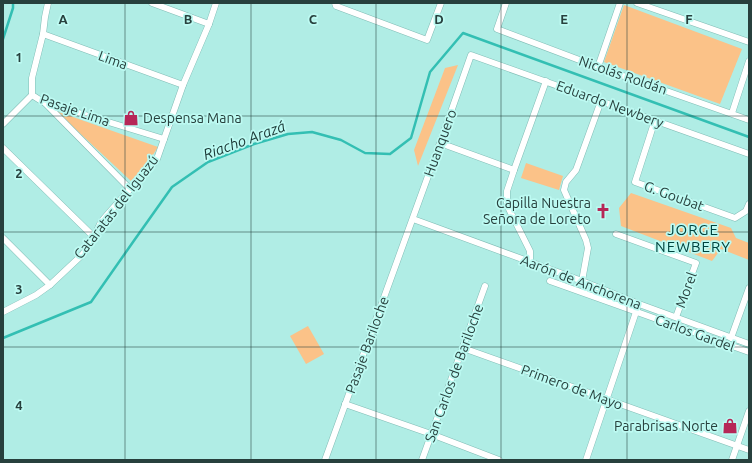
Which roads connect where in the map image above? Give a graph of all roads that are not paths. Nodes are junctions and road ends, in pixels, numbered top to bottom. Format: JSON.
{"nodes":[{"id":1,"x":48,"y":3,"type":"edge"},
{"id":2,"x":152,"y":3,"type":"edge"},
{"id":3,"x":216,"y":3,"type":"edge"},
{"id":4,"x":335,"y":3,"type":"edge"},
{"id":5,"x":441,"y":3,"type":"edge"},
{"id":6,"x":506,"y":3,"type":"edge"},
{"id":7,"x":620,"y":3,"type":"edge"},
{"id":8,"x":637,"y":3,"type":"edge"},
{"id":9,"x":209,"y":24,"type":"junction"},
{"id":10,"x":44,"y":34,"type":"junction"},
{"id":11,"x":749,"y":42,"type":"edge"},
{"id":12,"x":471,"y":55,"type":"joint"},
{"id":13,"x":749,"y":61,"type":"edge"},
{"id":14,"x":598,"y":67,"type":"junction"},
{"id":15,"x":546,"y":82,"type":"junction"},
{"id":16,"x":183,"y":85,"type":"junction"},
{"id":17,"x":32,"y":95,"type":"junction"},
{"id":18,"x":601,"y":101,"type":"junction"},
{"id":19,"x":43,"y":102,"type":"junction"},
{"id":20,"x":732,"y":113,"type":"junction"},
{"id":21,"x":655,"y":120,"type":"junction"},
{"id":22,"x":749,"y":120,"type":"edge"},
{"id":23,"x":3,"y":124,"type":"edge"},
{"id":24,"x":164,"y":139,"type":"junction"},
{"id":25,"x":440,"y":143,"type":"junction"},
{"id":26,"x":3,"y":148,"type":"edge"},
{"id":27,"x":749,"y":154,"type":"edge"},
{"id":28,"x":514,"y":170,"type":"junction"},
{"id":29,"x":130,"y":189,"type":"junction"},
{"id":30,"x":749,"y":204,"type":"edge"},
{"id":31,"x":413,"y":219,"type":"junction"},
{"id":32,"x":408,"y":230,"type":"joint"},
{"id":33,"x":616,"y":234,"type":"dead end"},
{"id":34,"x":94,"y":237,"type":"junction"},
{"id":35,"x":3,"y":238,"type":"edge"},
{"id":36,"x":530,"y":262,"type":"junction"},
{"id":37,"x":550,"y":281,"type":"dead end"},
{"id":38,"x":582,"y":281,"type":"junction"},
{"id":39,"x":50,"y":285,"type":"junction"},
{"id":40,"x":485,"y":286,"type":"dead end"},
{"id":41,"x":749,"y":288,"type":"edge"},
{"id":42,"x":639,"y":304,"type":"junction"},
{"id":43,"x":3,"y":312,"type":"edge"},
{"id":44,"x":636,"y":312,"type":"junction"},
{"id":45,"x":676,"y":317,"type":"junction"},
{"id":46,"x":731,"y":338,"type":"junction"},
{"id":47,"x":749,"y":344,"type":"edge"},
{"id":48,"x":463,"y":348,"type":"junction"},
{"id":49,"x":749,"y":352,"type":"edge"},
{"id":50,"x":606,"y":399,"type":"junction"},
{"id":51,"x":345,"y":404,"type":"junction"},
{"id":52,"x":749,"y":411,"type":"edge"},
{"id":53,"x":431,"y":434,"type":"junction"},
{"id":54,"x":737,"y":446,"type":"junction"},
{"id":55,"x":749,"y":450,"type":"edge"},
{"id":56,"x":325,"y":460,"type":"edge"},
{"id":57,"x":422,"y":460,"type":"edge"},
{"id":58,"x":499,"y":460,"type":"edge"},
{"id":59,"x":586,"y":460,"type":"edge"},
{"id":60,"x":732,"y":460,"type":"edge"}],
"edges":[{"from":1,"to":10,"type":"street"},
{"from":2,"to":9,"type":"street"},
{"from":3,"to":9,"type":"street","name":"Cataratas del Iguazú"},
{"from":4,"to":5,"type":"street"},
{"from":6,"to":14,"type":"street","name":"Nicolás Roldán"},
{"from":7,"to":14,"type":"street"},
{"from":8,"to":11,"type":"street"},
{"from":9,"to":16,"type":"street","name":"Cataratas del Iguazú"},
{"from":10,"to":16,"type":"street","name":"Lima"},
{"from":10,"to":17,"type":"street"},
{"from":12,"to":15,"type":"street","name":"Eduardo Newbery"},
{"from":12,"to":25,"type":"street","name":"Huanquero"},
{"from":13,"to":20,"type":"street"},
{"from":14,"to":20,"type":"street","name":"Nicolás Roldán"},
{"from":15,"to":18,"type":"street","name":"Eduardo Newbery"},
{"from":15,"to":28,"type":"street"},
{"from":16,"to":24,"type":"street","name":"Cataratas del Iguazú"},
{"from":17,"to":19,"type":"street","name":"Pasaje Lima"},
{"from":17,"to":23,"type":"street"},
{"from":18,"to":21,"type":"street","name":"Eduardo Newbery"},
{"from":18,"to":38,"type":"street"},
{"from":19,"to":24,"type":"street","name":"Pasaje Lima"},
{"from":19,"to":29,"type":"street"},
{"from":20,"to":22,"type":"street","name":"Nicolás Roldán"},
{"from":21,"to":27,"type":"street","name":"Eduardo Newbery"},
{"from":21,"to":30,"type":"street","name":"G. Goubat"},
{"from":24,"to":29,"type":"street","name":"Cataratas del Iguazú"},
{"from":25,"to":28,"type":"street"},
{"from":25,"to":31,"type":"street","name":"Huanquero"},
{"from":26,"to":34,"type":"street"},
{"from":28,"to":36,"type":"street"},
{"from":29,"to":34,"type":"street","name":"Cataratas del Iguazú"},
{"from":31,"to":32,"type":"street","name":"Huanquero"},
{"from":31,"to":36,"type":"street","name":"Aarón de Anchorena"},
{"from":32,"to":51,"type":"street","name":"Pasaje Bariloche"},
{"from":33,"to":45,"type":"street","name":"Morel"},
{"from":34,"to":39,"type":"street","name":"Cataratas del Iguazú"},
{"from":35,"to":39,"type":"street"},
{"from":36,"to":38,"type":"street","name":"Aarón de Anchorena"},
{"from":37,"to":44,"type":"street","name":"Carlos Gardel"},
{"from":38,"to":42,"type":"street","name":"Aarón de Anchorena"},
{"from":39,"to":43,"type":"street","name":"Cataratas del Iguazú"},
{"from":40,"to":48,"type":"street","name":"San Carlos de Bariloche"},
{"from":41,"to":46,"type":"street"},
{"from":42,"to":44,"type":"street"},
{"from":42,"to":45,"type":"street","name":"Aarón de Anchorena"},
{"from":44,"to":49,"type":"street","name":"Carlos Gardel"},
{"from":44,"to":50,"type":"street"},
{"from":45,"to":46,"type":"street","name":"Aarón de Anchorena"},
{"from":46,"to":47,"type":"street","name":"Aarón de Anchorena"},
{"from":48,"to":50,"type":"street","name":"Primero de Mayo"},
{"from":48,"to":53,"type":"street","name":"San Carlos de Bariloche"},
{"from":50,"to":54,"type":"street","name":"Primero de Mayo"},
{"from":50,"to":59,"type":"street"},
{"from":51,"to":53,"type":"street"},
{"from":51,"to":56,"type":"street","name":"Pasaje Bariloche"},
{"from":52,"to":54,"type":"street"},
{"from":53,"to":57,"type":"street","name":"San Carlos de Bariloche"},
{"from":53,"to":58,"type":"street"},
{"from":54,"to":55,"type":"street","name":"Primero de Mayo"},
{"from":54,"to":60,"type":"street"}]}
